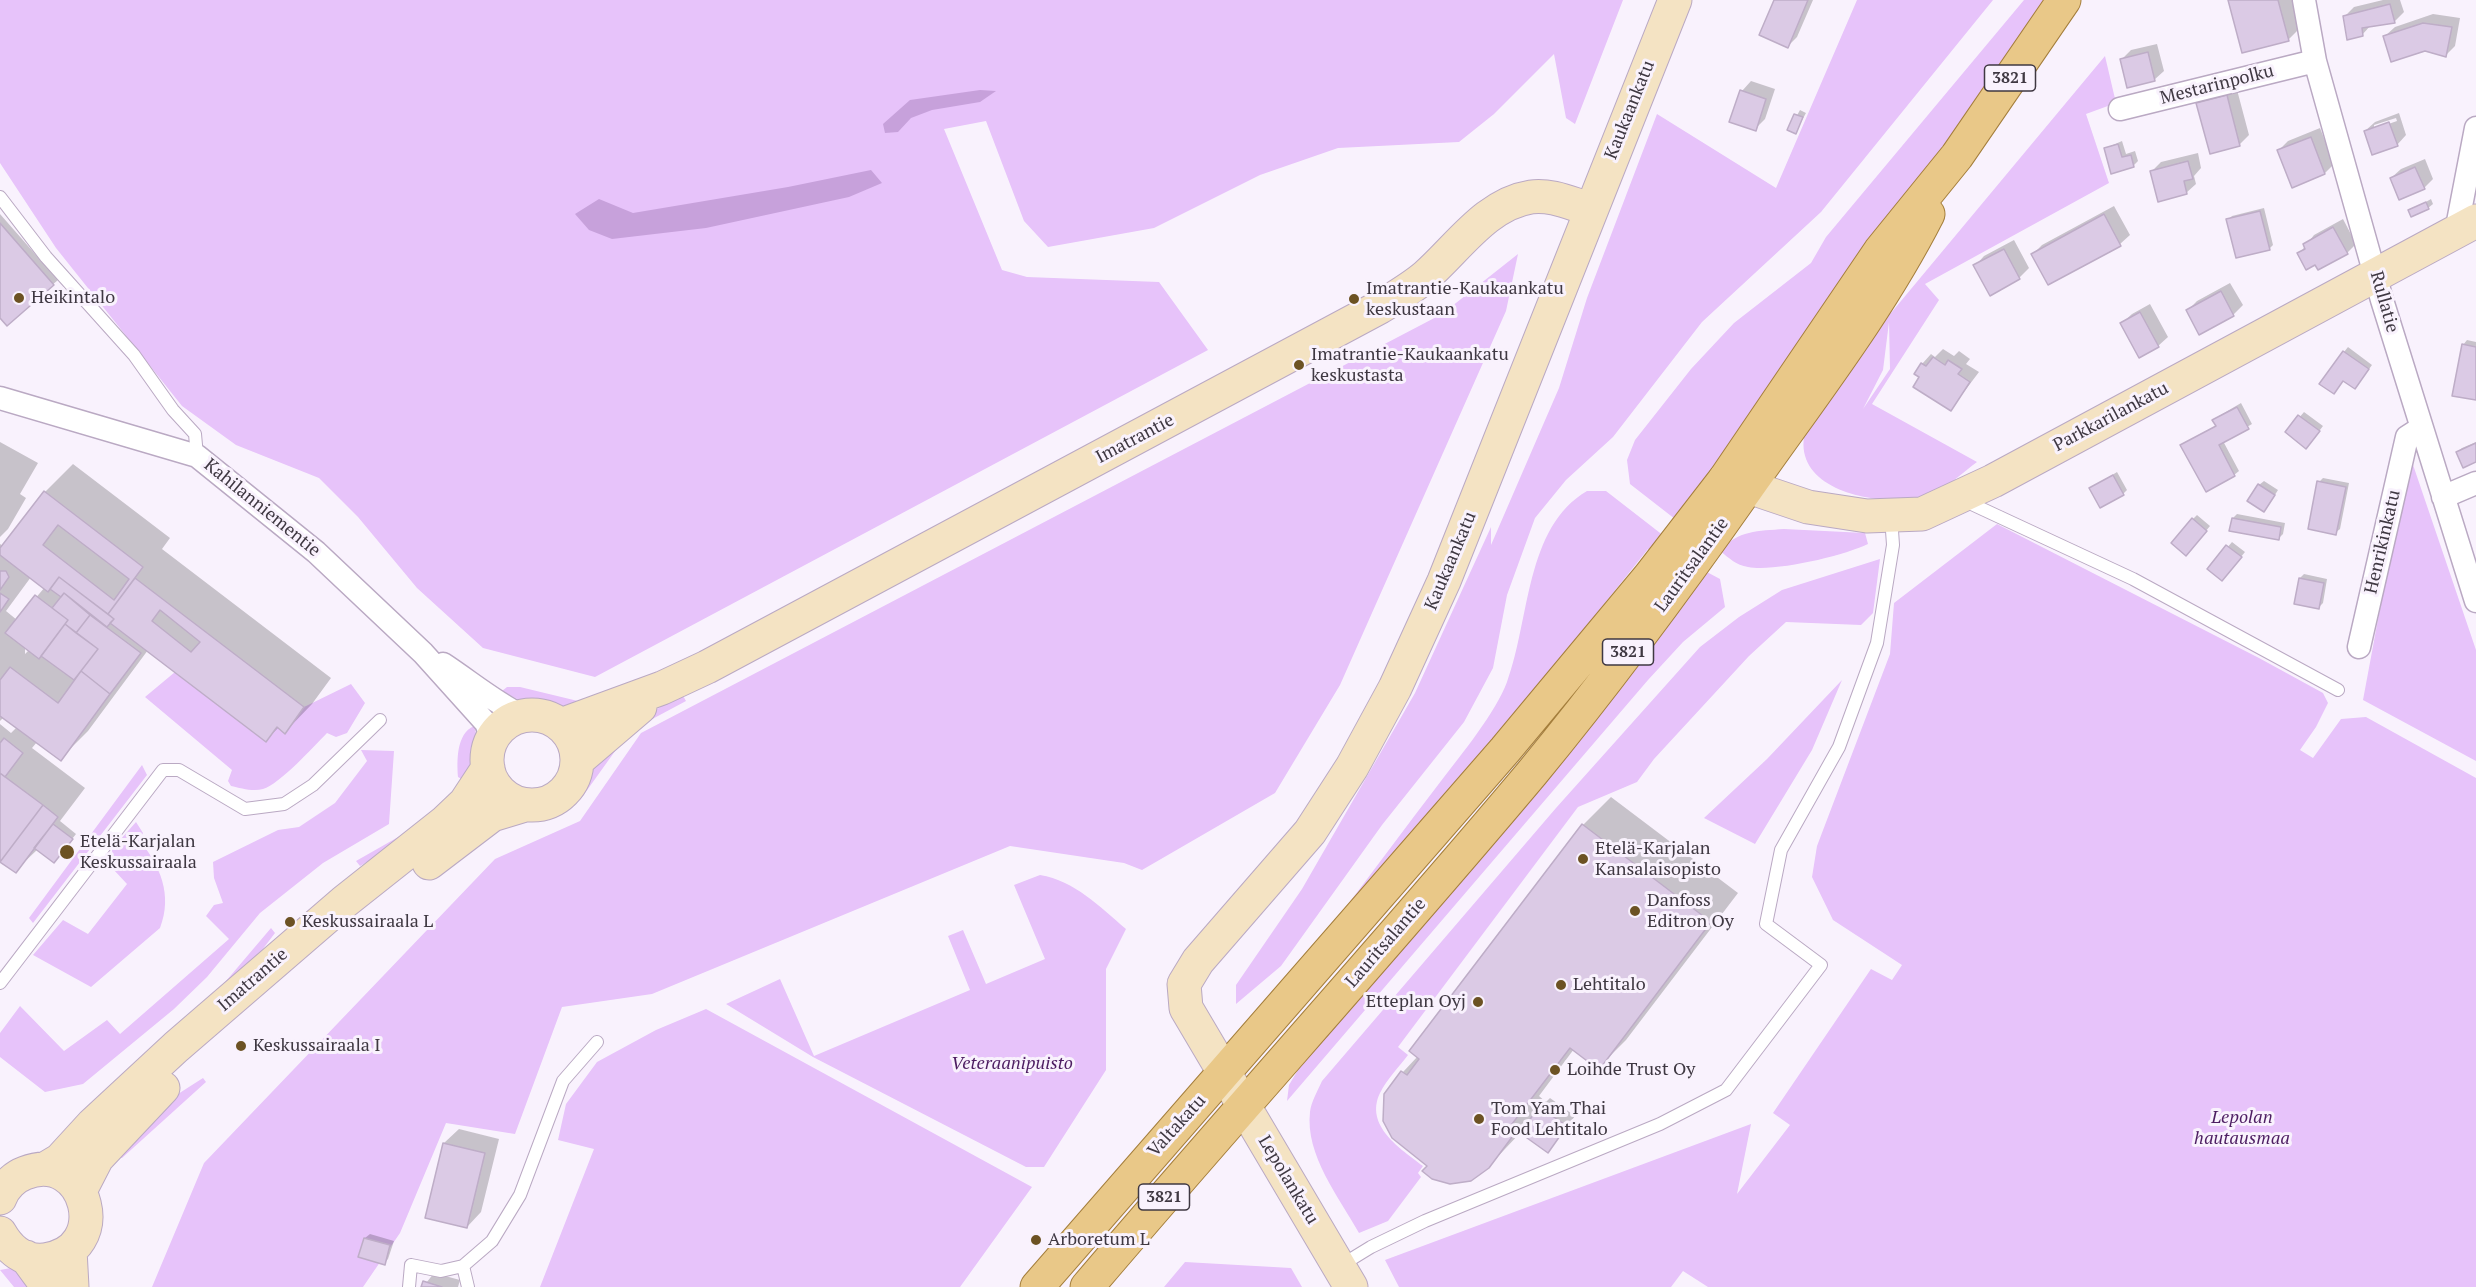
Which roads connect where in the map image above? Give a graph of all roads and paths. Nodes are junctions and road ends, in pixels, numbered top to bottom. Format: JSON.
{"nodes":[{"id":1,"x":1675,"y":0,"type":"edge"},
{"id":2,"x":2064,"y":0,"type":"edge"},
{"id":3,"x":2304,"y":0,"type":"edge"},
{"id":4,"x":2315,"y":61,"type":"junction"},
{"id":5,"x":2120,"y":109,"type":"dead end"},
{"id":6,"x":2476,"y":128,"type":"edge"},
{"id":7,"x":0,"y":197,"type":"edge"},
{"id":8,"x":1590,"y":209,"type":"junction"},
{"id":9,"x":2466,"y":226,"type":"edge"},
{"id":10,"x":2376,"y":274,"type":"junction"},
{"id":11,"x":0,"y":398,"type":"edge"},
{"id":12,"x":2414,"y":432,"type":"junction"},
{"id":13,"x":197,"y":456,"type":"junction"},
{"id":14,"x":2476,"y":483,"type":"edge"},
{"id":15,"x":1736,"y":484,"type":"junction"},
{"id":16,"x":2443,"y":497,"type":"junction"},
{"id":17,"x":1959,"y":499,"type":"junction"},
{"id":18,"x":1891,"y":515,"type":"junction"},
{"id":19,"x":2476,"y":601,"type":"edge"},
{"id":20,"x":2359,"y":647,"type":"dead end"},
{"id":21,"x":423,"y":653,"type":"junction"},
{"id":22,"x":668,"y":686,"type":"junction"},
{"id":23,"x":2338,"y":690,"type":"dead end"},
{"id":24,"x":522,"y":716,"type":"junction"},
{"id":25,"x":380,"y":720,"type":"dead end"},
{"id":26,"x":561,"y":726,"type":"junction"},
{"id":27,"x":490,"y":753,"type":"junction"},
{"id":28,"x":578,"y":760,"type":"junction"},
{"id":29,"x":525,"y":805,"type":"junction"},
{"id":30,"x":0,"y":983,"type":"edge"},
{"id":31,"x":597,"y":1042,"type":"dead end"},
{"id":32,"x":1223,"y":1075,"type":"junction"},
{"id":33,"x":1243,"y":1108,"type":"junction"},
{"id":34,"x":22,"y":1170,"type":"edge"},
{"id":35,"x":80,"y":1191,"type":"junction"},
{"id":36,"x":0,"y":1198,"type":"edge"},
{"id":37,"x":8,"y":1245,"type":"edge"},
{"id":38,"x":70,"y":1250,"type":"junction"},
{"id":39,"x":463,"y":1266,"type":"junction"},
{"id":40,"x":1345,"y":1276,"type":"edge"},
{"id":41,"x":48,"y":1287,"type":"edge"},
{"id":42,"x":72,"y":1287,"type":"edge"},
{"id":43,"x":409,"y":1287,"type":"edge"},
{"id":44,"x":468,"y":1287,"type":"edge"},
{"id":45,"x":1037,"y":1287,"type":"edge"},
{"id":46,"x":1087,"y":1287,"type":"edge"}],
"edges":[{"from":1,"to":8,"type":"street","name":"Kaukaankatu"},
{"from":2,"to":15,"type":"main road","name":"Lauritsalantie","number":"3821"},
{"from":3,"to":4,"type":"street","name":"Rullatie"},
{"from":4,"to":5,"type":"street","name":"Mestarinpolku"},
{"from":4,"to":10,"type":"street","name":"Rullatie"},
{"from":6,"to":9,"type":"street"},
{"from":7,"to":13,"type":"lane"},
{"from":8,"to":22,"type":"street","name":"Imatrantie"},
{"from":8,"to":32,"type":"street","name":"Kaukaankatu"},
{"from":9,"to":10,"type":"street","name":"Parkkarilankatu"},
{"from":10,"to":12,"type":"street","name":"Rullatie"},
{"from":10,"to":17,"type":"street","name":"Parkkarilankatu"},
{"from":11,"to":13,"type":"street","name":"Kahilanniementie"},
{"from":12,"to":16,"type":"street","name":"Rullatie"},
{"from":12,"to":20,"type":"street","name":"Henrikinkatu"},
{"from":13,"to":21,"type":"street","name":"Kahilanniementie"},
{"from":14,"to":16,"type":"street"},
{"from":15,"to":18,"type":"street","name":"Parkkarilankatu"},
{"from":15,"to":32,"type":"main road","name":"Lauritsalantie","number":"3821"},
{"from":15,"to":33,"type":"main road","name":"Lauritsalantie","number":"3821"},
{"from":16,"to":19,"type":"street","name":"Rullatie"},
{"from":17,"to":18,"type":"street","name":"Parkkarilankatu"},
{"from":17,"to":23,"type":"lane"},
{"from":18,"to":40,"type":"lane"},
{"from":21,"to":24,"type":"street","name":"Kahilanniementie"},
{"from":21,"to":27,"type":"street","name":"Kahilanniementie"},
{"from":22,"to":26,"type":"street","name":"Imatrantie"},
{"from":22,"to":28,"type":"street","name":"Imatrantie"},
{"from":24,"to":26,"type":"street"},
{"from":24,"to":27,"type":"street"},
{"from":25,"to":30,"type":"lane"},
{"from":26,"to":28,"type":"street"},
{"from":27,"to":29,"type":"street"},
{"from":27,"to":34,"type":"street","name":"Imatrantie"},
{"from":28,"to":29,"type":"street"},
{"from":29,"to":35,"type":"street","name":"Imatrantie"},
{"from":31,"to":39,"type":"lane"},
{"from":32,"to":33,"type":"street","name":"Lepolankatu"},
{"from":32,"to":45,"type":"main road","name":"Valtakatu","number":"3821"},
{"from":33,"to":40,"type":"street","name":"Lepolankatu"},
{"from":33,"to":46,"type":"main road","name":"Valtakatu","number":"3821"},
{"from":34,"to":35,"type":"street"},
{"from":34,"to":36,"type":"street","name":"Imatrantie"},
{"from":35,"to":38,"type":"street"},
{"from":37,"to":38,"type":"street"},
{"from":37,"to":41,"type":"street"},
{"from":38,"to":42,"type":"street"},
{"from":39,"to":43,"type":"lane"},
{"from":39,"to":44,"type":"lane"}]}
